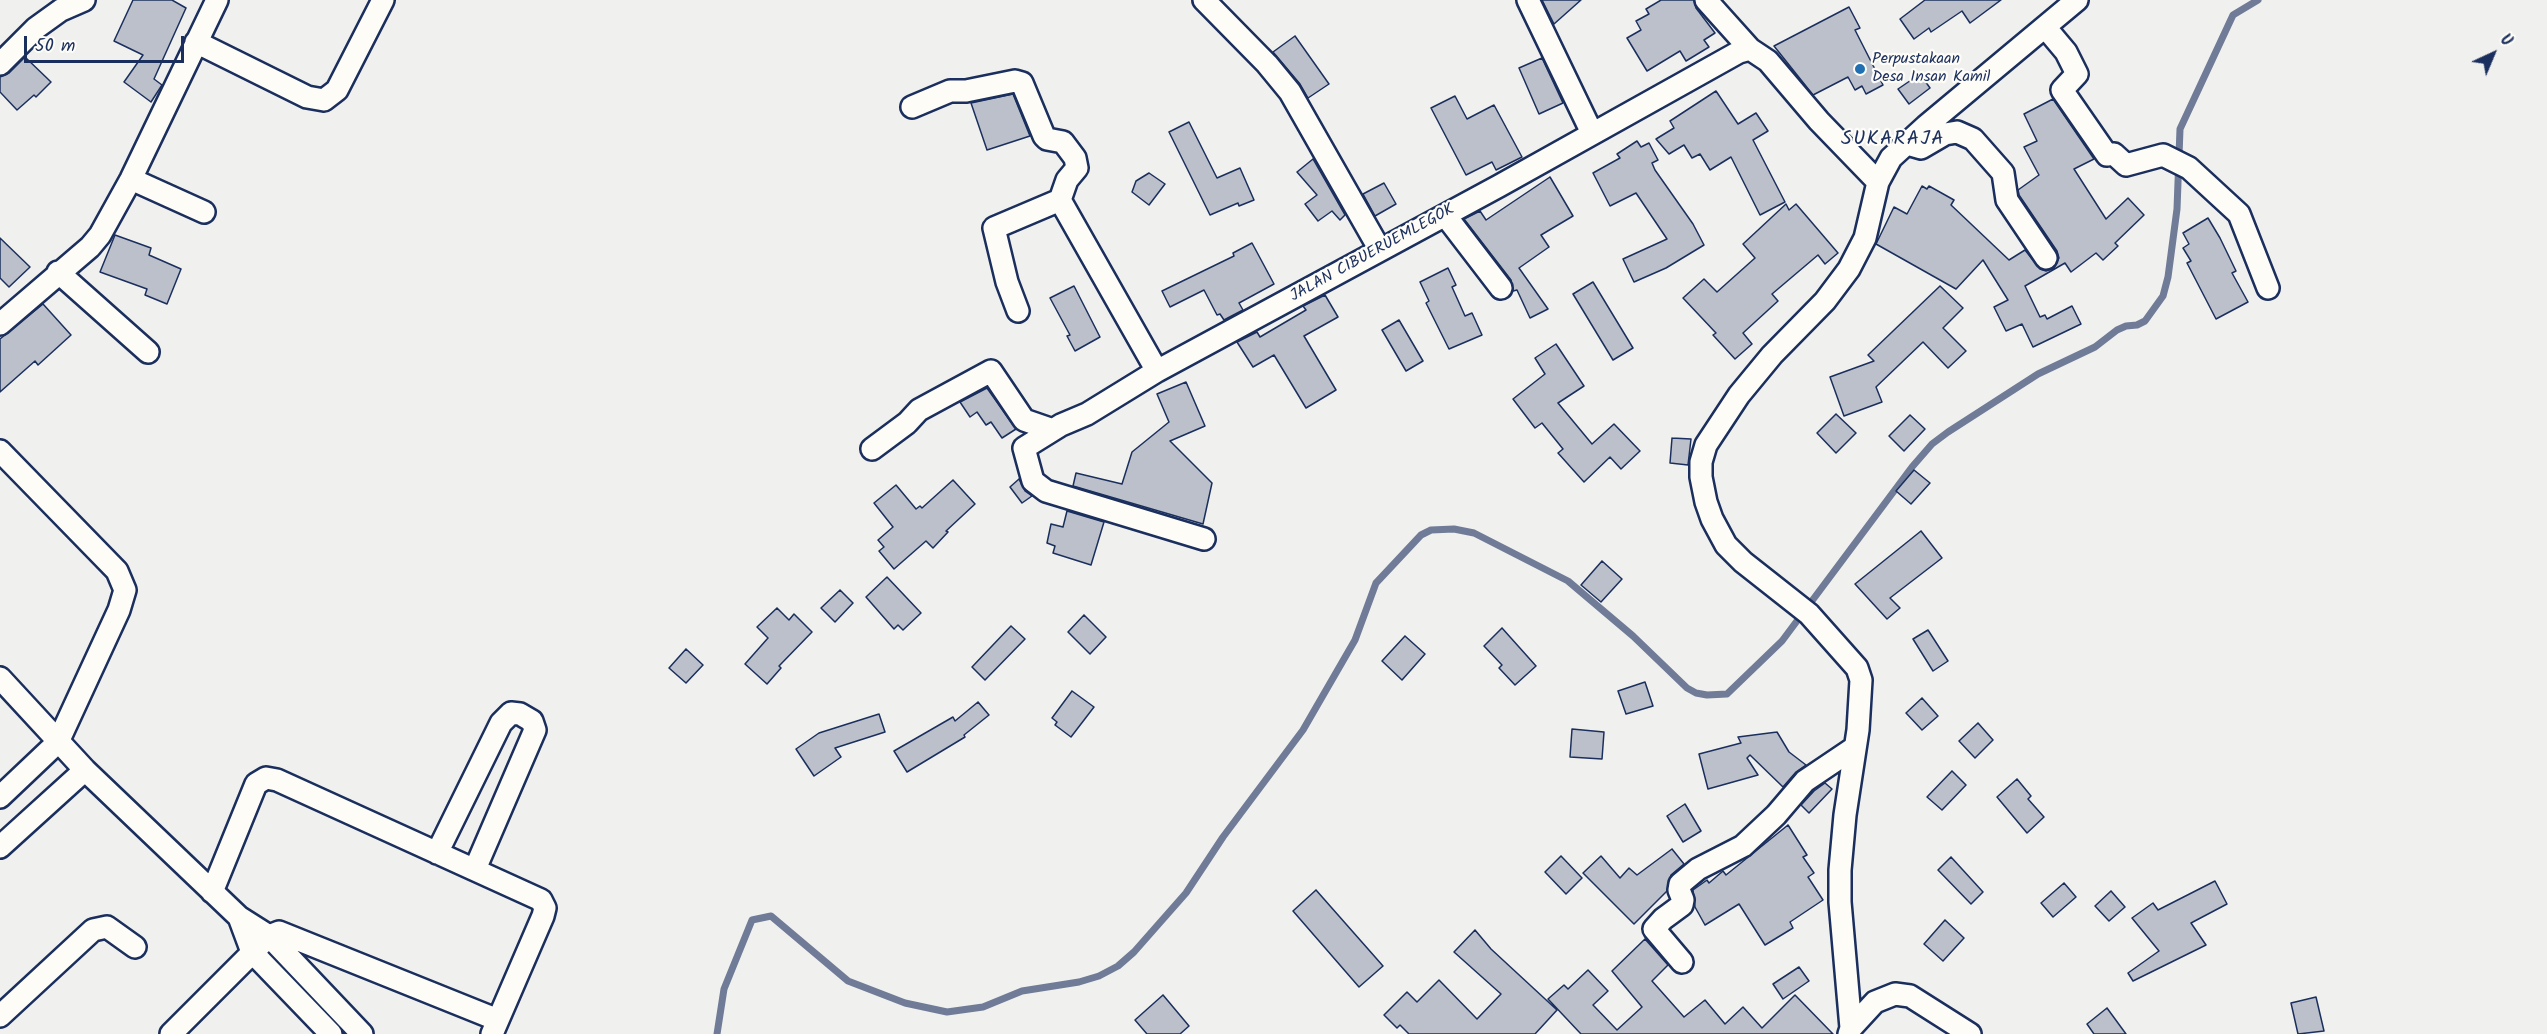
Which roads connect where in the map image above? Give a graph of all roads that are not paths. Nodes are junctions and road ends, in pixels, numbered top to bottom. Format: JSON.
{"nodes":[{"id":1,"x":84,"y":0,"type":"edge"},
{"id":2,"x":217,"y":0,"type":"edge"},
{"id":3,"x":383,"y":0,"type":"edge"},
{"id":4,"x":1204,"y":0,"type":"edge"},
{"id":5,"x":1528,"y":0,"type":"edge"},
{"id":6,"x":1706,"y":0,"type":"edge"},
{"id":7,"x":2077,"y":0,"type":"edge"},
{"id":8,"x":2045,"y":27,"type":"junction"},
{"id":9,"x":196,"y":42,"type":"junction"},
{"id":10,"x":1750,"y":49,"type":"junction"},
{"id":11,"x":0,"y":64,"type":"edge"},
{"id":12,"x":912,"y":107,"type":"dead end"},
{"id":13,"x":1592,"y":133,"type":"junction"},
{"id":14,"x":1906,"y":143,"type":"junction"},
{"id":15,"x":131,"y":179,"type":"junction"},
{"id":16,"x":1878,"y":182,"type":"junction"},
{"id":17,"x":1060,"y":200,"type":"junction"},
{"id":18,"x":204,"y":212,"type":"dead end"},
{"id":19,"x":1445,"y":215,"type":"junction"},
{"id":20,"x":1380,"y":250,"type":"junction"},
{"id":21,"x":2046,"y":258,"type":"dead end"},
{"id":22,"x":58,"y":273,"type":"junction"},
{"id":23,"x":1501,"y":288,"type":"dead end"},
{"id":24,"x":2268,"y":288,"type":"dead end"},
{"id":25,"x":1018,"y":311,"type":"dead end"},
{"id":26,"x":0,"y":324,"type":"edge"},
{"id":27,"x":148,"y":352,"type":"dead end"},
{"id":28,"x":1157,"y":371,"type":"junction"},
{"id":29,"x":1053,"y":430,"type":"junction"},
{"id":30,"x":872,"y":448,"type":"dead end"},
{"id":31,"x":0,"y":451,"type":"edge"},
{"id":32,"x":1204,"y":539,"type":"dead end"},
{"id":33,"x":0,"y":678,"type":"edge"},
{"id":34,"x":58,"y":742,"type":"junction"},
{"id":35,"x":1854,"y":748,"type":"junction"},
{"id":36,"x":85,"y":770,"type":"junction"},
{"id":37,"x":0,"y":796,"type":"edge"},
{"id":38,"x":0,"y":847,"type":"edge"},
{"id":39,"x":437,"y":853,"type":"junction"},
{"id":40,"x":475,"y":869,"type":"junction"},
{"id":41,"x":212,"y":892,"type":"junction"},
{"id":42,"x":238,"y":917,"type":"junction"},
{"id":43,"x":269,"y":936,"type":"junction"},
{"id":44,"x":135,"y":947,"type":"dead end"},
{"id":45,"x":252,"y":952,"type":"junction"},
{"id":46,"x":1682,"y":962,"type":"dead end"},
{"id":47,"x":0,"y":1016,"type":"edge"},
{"id":48,"x":495,"y":1027,"type":"edge"},
{"id":49,"x":1850,"y":1031,"type":"edge"},
{"id":50,"x":171,"y":1034,"type":"edge"},
{"id":51,"x":331,"y":1034,"type":"edge"},
{"id":52,"x":362,"y":1034,"type":"edge"},
{"id":53,"x":1970,"y":1034,"type":"edge"}],
"edges":[{"from":1,"to":11,"type":"street"},
{"from":2,"to":9,"type":"street"},
{"from":3,"to":9,"type":"street"},
{"from":4,"to":20,"type":"street"},
{"from":5,"to":13,"type":"street"},
{"from":6,"to":10,"type":"street"},
{"from":7,"to":8,"type":"street"},
{"from":8,"to":14,"type":"street"},
{"from":8,"to":24,"type":"street"},
{"from":9,"to":15,"type":"street"},
{"from":10,"to":13,"type":"street","name":"JALAN CIBUERUEMLEGOK"},
{"from":10,"to":16,"type":"street"},
{"from":12,"to":17,"type":"street"},
{"from":13,"to":19,"type":"street","name":"JALAN CIBUERUEMLEGOK"},
{"from":14,"to":16,"type":"street"},
{"from":14,"to":21,"type":"street"},
{"from":15,"to":18,"type":"street"},
{"from":15,"to":22,"type":"street"},
{"from":16,"to":35,"type":"street"},
{"from":17,"to":25,"type":"street"},
{"from":17,"to":28,"type":"street"},
{"from":19,"to":20,"type":"street","name":"JALAN CIBUERUEMLEGOK"},
{"from":19,"to":23,"type":"street"},
{"from":20,"to":28,"type":"street","name":"JALAN CIBUERUEMLEGOK"},
{"from":22,"to":26,"type":"street"},
{"from":22,"to":27,"type":"street"},
{"from":28,"to":29,"type":"street","name":"JALAN CIBUERUEMLEGOK"},
{"from":29,"to":30,"type":"street"},
{"from":29,"to":32,"type":"street","name":"JALAN CIBUERUEMLEGOK"},
{"from":31,"to":34,"type":"street"},
{"from":33,"to":34,"type":"street"},
{"from":34,"to":36,"type":"street"},
{"from":34,"to":37,"type":"street"},
{"from":35,"to":46,"type":"street"},
{"from":35,"to":49,"type":"street"},
{"from":36,"to":38,"type":"street"},
{"from":36,"to":41,"type":"street"},
{"from":39,"to":40,"type":"street"},
{"from":39,"to":40,"type":"street"},
{"from":39,"to":41,"type":"street"},
{"from":40,"to":48,"type":"street"},
{"from":41,"to":42,"type":"street"},
{"from":42,"to":43,"type":"street"},
{"from":42,"to":45,"type":"street"},
{"from":43,"to":45,"type":"street"},
{"from":43,"to":48,"type":"street"},
{"from":43,"to":52,"type":"street"},
{"from":44,"to":47,"type":"street"},
{"from":45,"to":50,"type":"street"},
{"from":45,"to":51,"type":"street"},
{"from":49,"to":53,"type":"street"}]}
